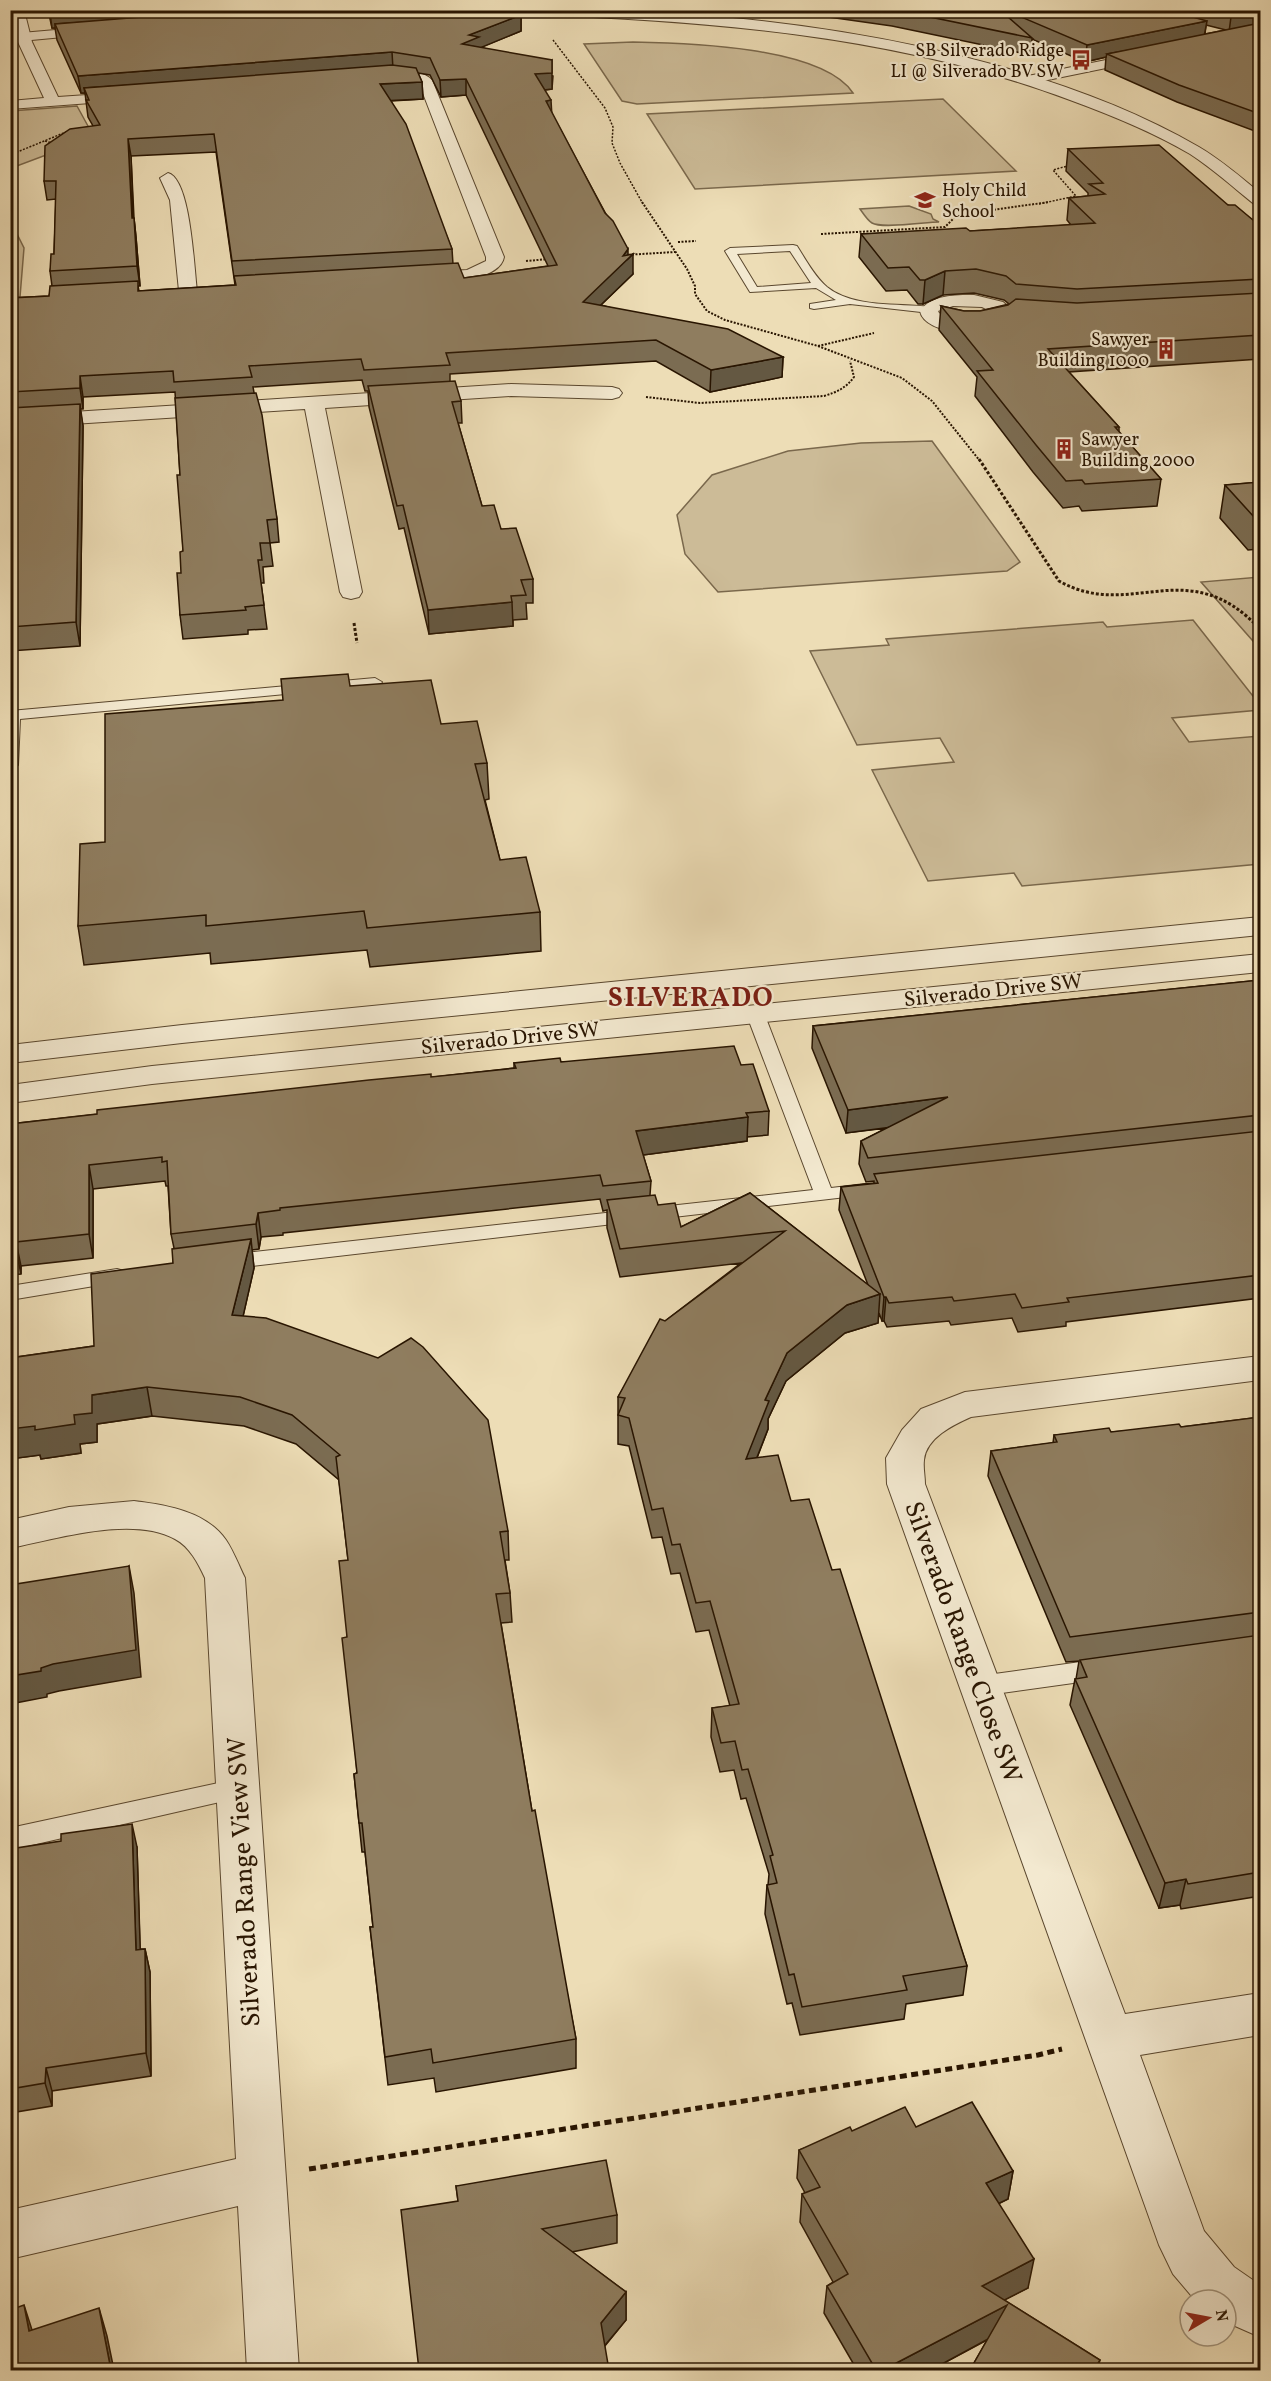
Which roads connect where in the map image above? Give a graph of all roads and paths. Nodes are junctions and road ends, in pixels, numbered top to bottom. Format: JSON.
{"nodes":[{"id":1,"x":17,"y":10,"type":"edge"},
{"id":2,"x":526,"y":10,"type":"edge"},
{"id":3,"x":652,"y":12,"type":"edge"},
{"id":4,"x":118,"y":26,"type":"edge"},
{"id":5,"x":16,"y":34,"type":"edge"},
{"id":6,"x":556,"y":35,"type":"dead end"},
{"id":7,"x":1161,"y":52,"type":"edge"},
{"id":8,"x":1051,"y":75,"type":"junction"},
{"id":9,"x":359,"y":78,"type":"edge"},
{"id":10,"x":1028,"y":80,"type":"junction"},
{"id":11,"x":148,"y":94,"type":"edge"},
{"id":12,"x":53,"y":101,"type":"junction"},
{"id":13,"x":10,"y":105,"type":"edge"},
{"id":14,"x":1148,"y":110,"type":"dead end"},
{"id":15,"x":45,"y":141,"type":"dead end"},
{"id":16,"x":56,"y":144,"type":"edge"},
{"id":17,"x":1078,"y":165,"type":"edge"},
{"id":18,"x":168,"y":178,"type":"dead end"},
{"id":19,"x":1260,"y":201,"type":"edge"},
{"id":20,"x":821,"y":234,"type":"dead end"},
{"id":21,"x":696,"y":241,"type":"dead end"},
{"id":22,"x":678,"y":242,"type":"dead end"},
{"id":23,"x":675,"y":252,"type":"junction"},
{"id":24,"x":619,"y":255,"type":"edge"},
{"id":25,"x":550,"y":259,"type":"edge"},
{"id":26,"x":528,"y":261,"type":"dead end"},
{"id":27,"x":400,"y":279,"type":"edge"},
{"id":28,"x":819,"y":285,"type":"junction"},
{"id":29,"x":188,"y":291,"type":"edge"},
{"id":30,"x":853,"y":301,"type":"junction"},
{"id":31,"x":814,"y":306,"type":"dead end"},
{"id":32,"x":930,"y":310,"type":"junction"},
{"id":33,"x":1008,"y":315,"type":"junction"},
{"id":34,"x":1030,"y":317,"type":"edge"},
{"id":35,"x":878,"y":333,"type":"dead end"},
{"id":36,"x":818,"y":346,"type":"junction"},
{"id":37,"x":850,"y":360,"type":"junction"},
{"id":38,"x":612,"y":393,"type":"dead end"},
{"id":39,"x":667,"y":400,"type":"dead end"},
{"id":40,"x":314,"y":402,"type":"junction"},
{"id":41,"x":10,"y":422,"type":"edge"},
{"id":42,"x":351,"y":592,"type":"dead end"},
{"id":43,"x":1260,"y":629,"type":"edge"},
{"id":44,"x":375,"y":682,"type":"edge"},
{"id":45,"x":12,"y":715,"type":"edge"},
{"id":46,"x":10,"y":765,"type":"edge"},
{"id":47,"x":1260,"y":926,"type":"edge"},
{"id":48,"x":1260,"y":963,"type":"edge"},
{"id":49,"x":742,"y":977,"type":"junction"},
{"id":50,"x":755,"y":1014,"type":"junction"},
{"id":51,"x":10,"y":1054,"type":"edge"},
{"id":52,"x":10,"y":1094,"type":"edge"},
{"id":53,"x":883,"y":1188,"type":"edge"},
{"id":54,"x":824,"y":1194,"type":"junction"},
{"id":55,"x":211,"y":1264,"type":"edge"},
{"id":56,"x":142,"y":1273,"type":"edge"},
{"id":57,"x":10,"y":1293,"type":"edge"},
{"id":58,"x":1260,"y":1368,"type":"edge"},
{"id":59,"x":10,"y":1534,"type":"edge"},
{"id":60,"x":1120,"y":1667,"type":"edge"},
{"id":61,"x":980,"y":1686,"type":"junction"},
{"id":62,"x":237,"y":1789,"type":"junction"},
{"id":63,"x":10,"y":1839,"type":"edge"},
{"id":64,"x":1260,"y":2014,"type":"edge"},
{"id":65,"x":1110,"y":2038,"type":"junction"},
{"id":66,"x":260,"y":2177,"type":"junction"},
{"id":67,"x":10,"y":2235,"type":"edge"},
{"id":68,"x":1260,"y":2311,"type":"edge"},
{"id":69,"x":273,"y":2370,"type":"edge"}],
"edges":[{"from":1,"to":5,"type":"street"},
{"from":2,"to":3,"type":"street"},
{"from":3,"to":8,"type":"street"},
{"from":3,"to":10,"type":"street"},
{"from":4,"to":5,"type":"street"},
{"from":5,"to":12,"type":"street"},
{"from":6,"to":23,"type":"path"},
{"from":7,"to":8,"type":"street"},
{"from":8,"to":10,"type":"street"},
{"from":8,"to":14,"type":"street"},
{"from":9,"to":27,"type":"street"},
{"from":10,"to":19,"type":"street"},
{"from":11,"to":12,"type":"street"},
{"from":12,"to":13,"type":"street"},
{"from":15,"to":16,"type":"path"},
{"from":17,"to":20,"type":"path"},
{"from":18,"to":29,"type":"street"},
{"from":21,"to":22,"type":"path"},
{"from":23,"to":24,"type":"path"},
{"from":23,"to":36,"type":"path"},
{"from":25,"to":26,"type":"path"},
{"from":28,"to":28,"type":"lane"},
{"from":28,"to":30,"type":"lane"},
{"from":30,"to":31,"type":"lane"},
{"from":30,"to":32,"type":"lane"},
{"from":32,"to":33,"type":"street"},
{"from":32,"to":33,"type":"street"},
{"from":33,"to":34,"type":"street"},
{"from":35,"to":36,"type":"path"},
{"from":36,"to":37,"type":"path"},
{"from":37,"to":39,"type":"path"},
{"from":37,"to":43,"type":"path"},
{"from":38,"to":40,"type":"street"},
{"from":40,"to":41,"type":"street"},
{"from":40,"to":42,"type":"street"},
{"from":44,"to":45,"type":"lane"},
{"from":45,"to":46,"type":"lane"},
{"from":47,"to":49,"type":"street","name":"Silverado Drive SW"},
{"from":48,"to":50,"type":"street","name":"Silverado Drive SW"},
{"from":49,"to":50,"type":"street"},
{"from":49,"to":51,"type":"street","name":"Silverado Drive SW"},
{"from":50,"to":52,"type":"street","name":"Silverado Drive SW"},
{"from":50,"to":54,"type":"lane"},
{"from":53,"to":54,"type":"lane"},
{"from":54,"to":55,"type":"lane"},
{"from":56,"to":57,"type":"lane"},
{"from":58,"to":61,"type":"street","name":"Silverado Range Close SW"},
{"from":59,"to":62,"type":"street","name":"Silverado Range View SW"},
{"from":60,"to":61,"type":"lane"},
{"from":61,"to":65,"type":"street","name":"Silverado Range Close SW"},
{"from":62,"to":63,"type":"lane"},
{"from":62,"to":66,"type":"street","name":"Silverado Range View SW"},
{"from":64,"to":65,"type":"street"},
{"from":65,"to":66,"type":"path"},
{"from":65,"to":68,"type":"street","name":"Silverado Range Close SW"},
{"from":66,"to":67,"type":"street"},
{"from":66,"to":69,"type":"street","name":"Silverado Range View SW"}]}
